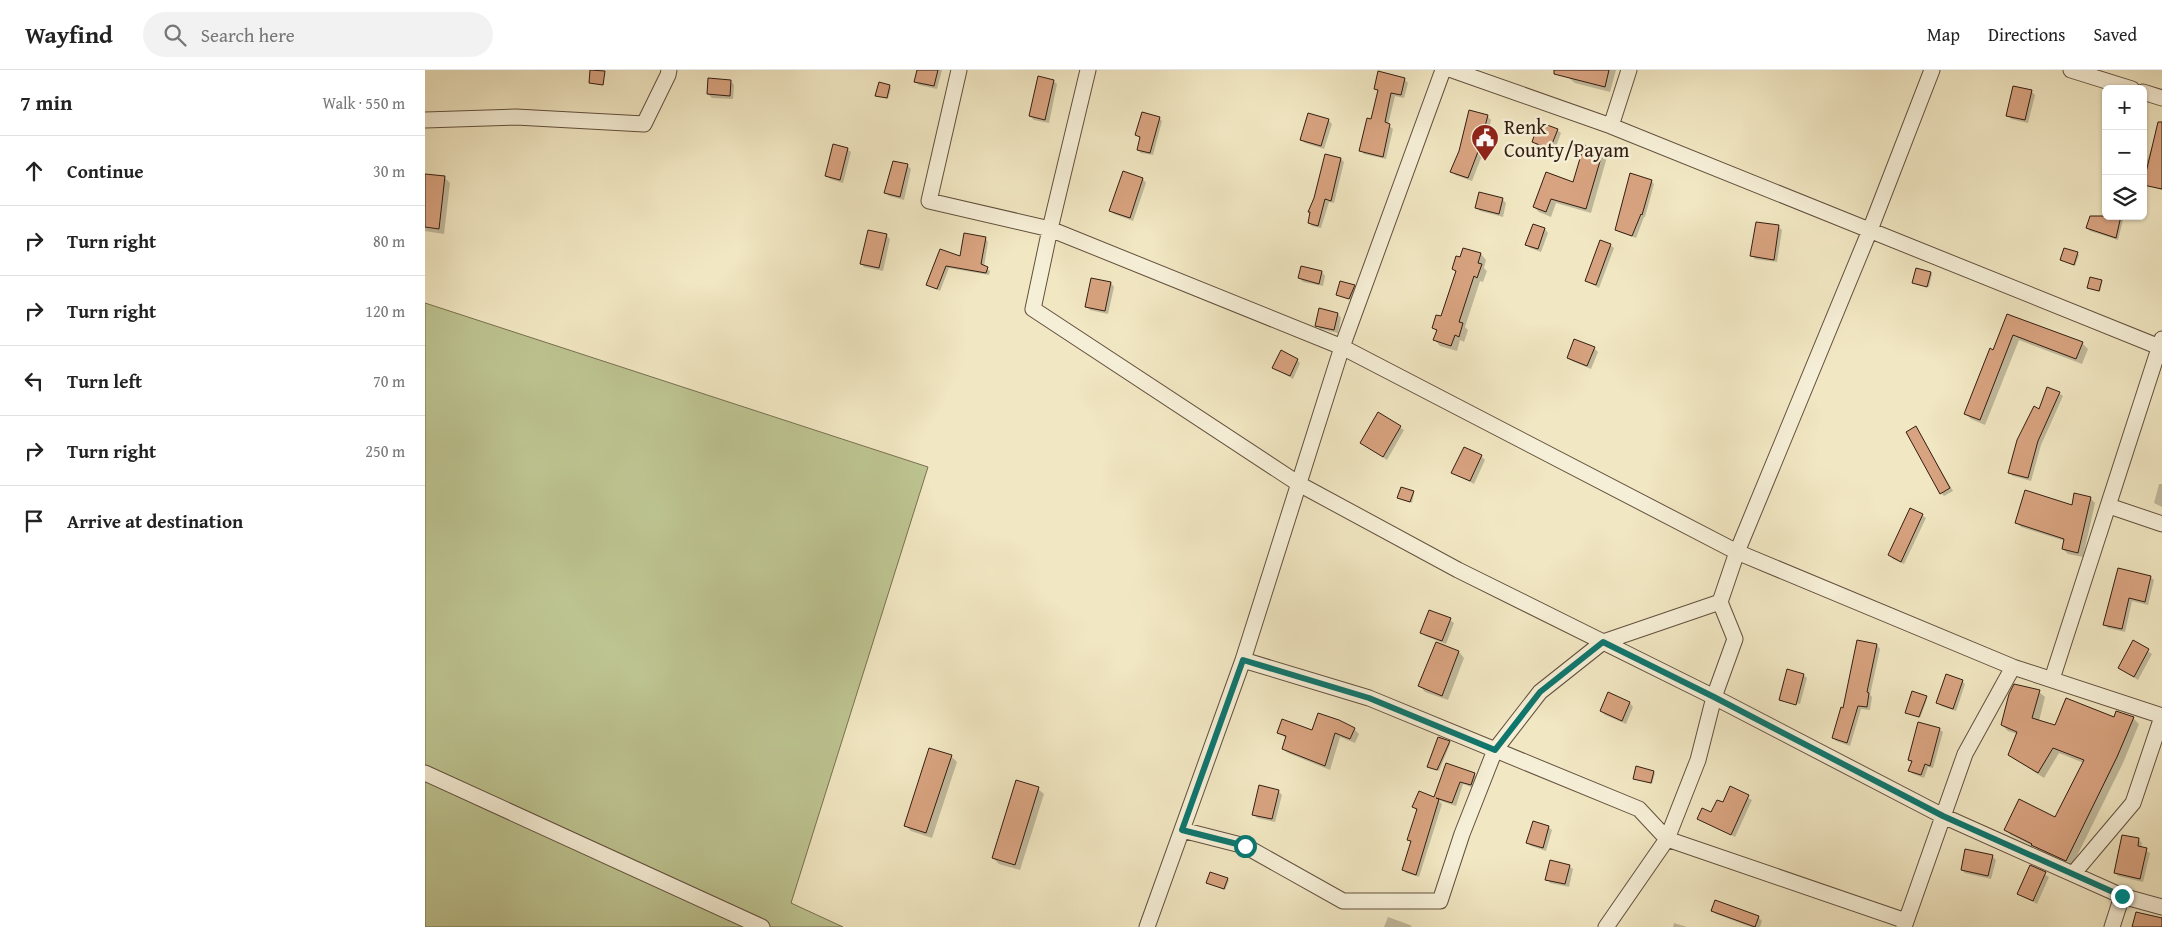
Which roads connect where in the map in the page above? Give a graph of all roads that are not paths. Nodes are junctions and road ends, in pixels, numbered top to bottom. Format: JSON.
{"nodes":[{"id":1,"x":669,"y":70,"type":"edge"},
{"id":2,"x":959,"y":70,"type":"edge"},
{"id":3,"x":1088,"y":70,"type":"edge"},
{"id":4,"x":1443,"y":70,"type":"edge"},
{"id":5,"x":1452,"y":70,"type":"edge"},
{"id":6,"x":1629,"y":70,"type":"edge"},
{"id":7,"x":1932,"y":70,"type":"edge"},
{"id":8,"x":2071,"y":70,"type":"edge"},
{"id":9,"x":2119,"y":85,"type":"edge"},
{"id":10,"x":2147,"y":93,"type":"edge"},
{"id":11,"x":2162,"y":98,"type":"edge"},
{"id":12,"x":425,"y":120,"type":"edge"},
{"id":13,"x":1611,"y":126,"type":"junction"},
{"id":14,"x":1050,"y":229,"type":"junction"},
{"id":15,"x":1870,"y":230,"type":"junction"},
{"id":16,"x":2161,"y":345,"type":"edge"},
{"id":17,"x":1342,"y":347,"type":"junction"},
{"id":18,"x":1299,"y":484,"type":"junction"},
{"id":19,"x":2109,"y":506,"type":"junction"},
{"id":20,"x":2162,"y":524,"type":"edge"},
{"id":21,"x":1737,"y":552,"type":"junction"},
{"id":22,"x":1720,"y":602,"type":"junction"},
{"id":23,"x":1603,"y":642,"type":"junction"},
{"id":24,"x":1243,"y":660,"type":"junction"},
{"id":25,"x":2013,"y":667,"type":"junction"},
{"id":26,"x":2052,"y":679,"type":"junction"},
{"id":27,"x":1714,"y":697,"type":"junction"},
{"id":28,"x":2162,"y":716,"type":"edge"},
{"id":29,"x":1495,"y":750,"type":"junction"},
{"id":30,"x":425,"y":773,"type":"edge"},
{"id":31,"x":1943,"y":816,"type":"junction"},
{"id":32,"x":1182,"y":830,"type":"junction"},
{"id":33,"x":1667,"y":839,"type":"junction"},
{"id":34,"x":2073,"y":874,"type":"junction"},
{"id":35,"x":2122,"y":896,"type":"junction"},
{"id":36,"x":2162,"y":907,"type":"edge"},
{"id":37,"x":1905,"y":924,"type":"edge"},
{"id":38,"x":762,"y":927,"type":"edge"},
{"id":39,"x":1147,"y":927,"type":"edge"},
{"id":40,"x":1606,"y":927,"type":"edge"},
{"id":41,"x":2112,"y":927,"type":"edge"}],
"edges":[{"from":1,"to":12,"type":"street"},
{"from":2,"to":14,"type":"street"},
{"from":3,"to":14,"type":"street"},
{"from":4,"to":17,"type":"street"},
{"from":5,"to":13,"type":"street"},
{"from":6,"to":13,"type":"street"},
{"from":7,"to":15,"type":"street"},
{"from":8,"to":9,"type":"street"},
{"from":10,"to":11,"type":"street"},
{"from":13,"to":15,"type":"street"},
{"from":14,"to":17,"type":"street"},
{"from":14,"to":18,"type":"street"},
{"from":15,"to":16,"type":"street"},
{"from":15,"to":21,"type":"street"},
{"from":16,"to":19,"type":"street"},
{"from":17,"to":18,"type":"street"},
{"from":17,"to":21,"type":"street"},
{"from":18,"to":23,"type":"street"},
{"from":18,"to":24,"type":"street"},
{"from":19,"to":20,"type":"street"},
{"from":19,"to":26,"type":"street"},
{"from":21,"to":22,"type":"street"},
{"from":21,"to":25,"type":"street"},
{"from":22,"to":23,"type":"street"},
{"from":22,"to":27,"type":"street"},
{"from":23,"to":27,"type":"street"},
{"from":23,"to":29,"type":"street"},
{"from":24,"to":29,"type":"street"},
{"from":24,"to":32,"type":"street"},
{"from":25,"to":26,"type":"street"},
{"from":25,"to":31,"type":"street"},
{"from":26,"to":28,"type":"street"},
{"from":27,"to":31,"type":"street"},
{"from":27,"to":33,"type":"street"},
{"from":28,"to":34,"type":"street"},
{"from":29,"to":32,"type":"street"},
{"from":29,"to":33,"type":"street"},
{"from":30,"to":38,"type":"street"},
{"from":31,"to":34,"type":"street"},
{"from":31,"to":37,"type":"street"},
{"from":32,"to":39,"type":"street"},
{"from":33,"to":37,"type":"street"},
{"from":33,"to":40,"type":"street"},
{"from":34,"to":35,"type":"street"},
{"from":35,"to":36,"type":"street"},
{"from":35,"to":41,"type":"street"}]}
